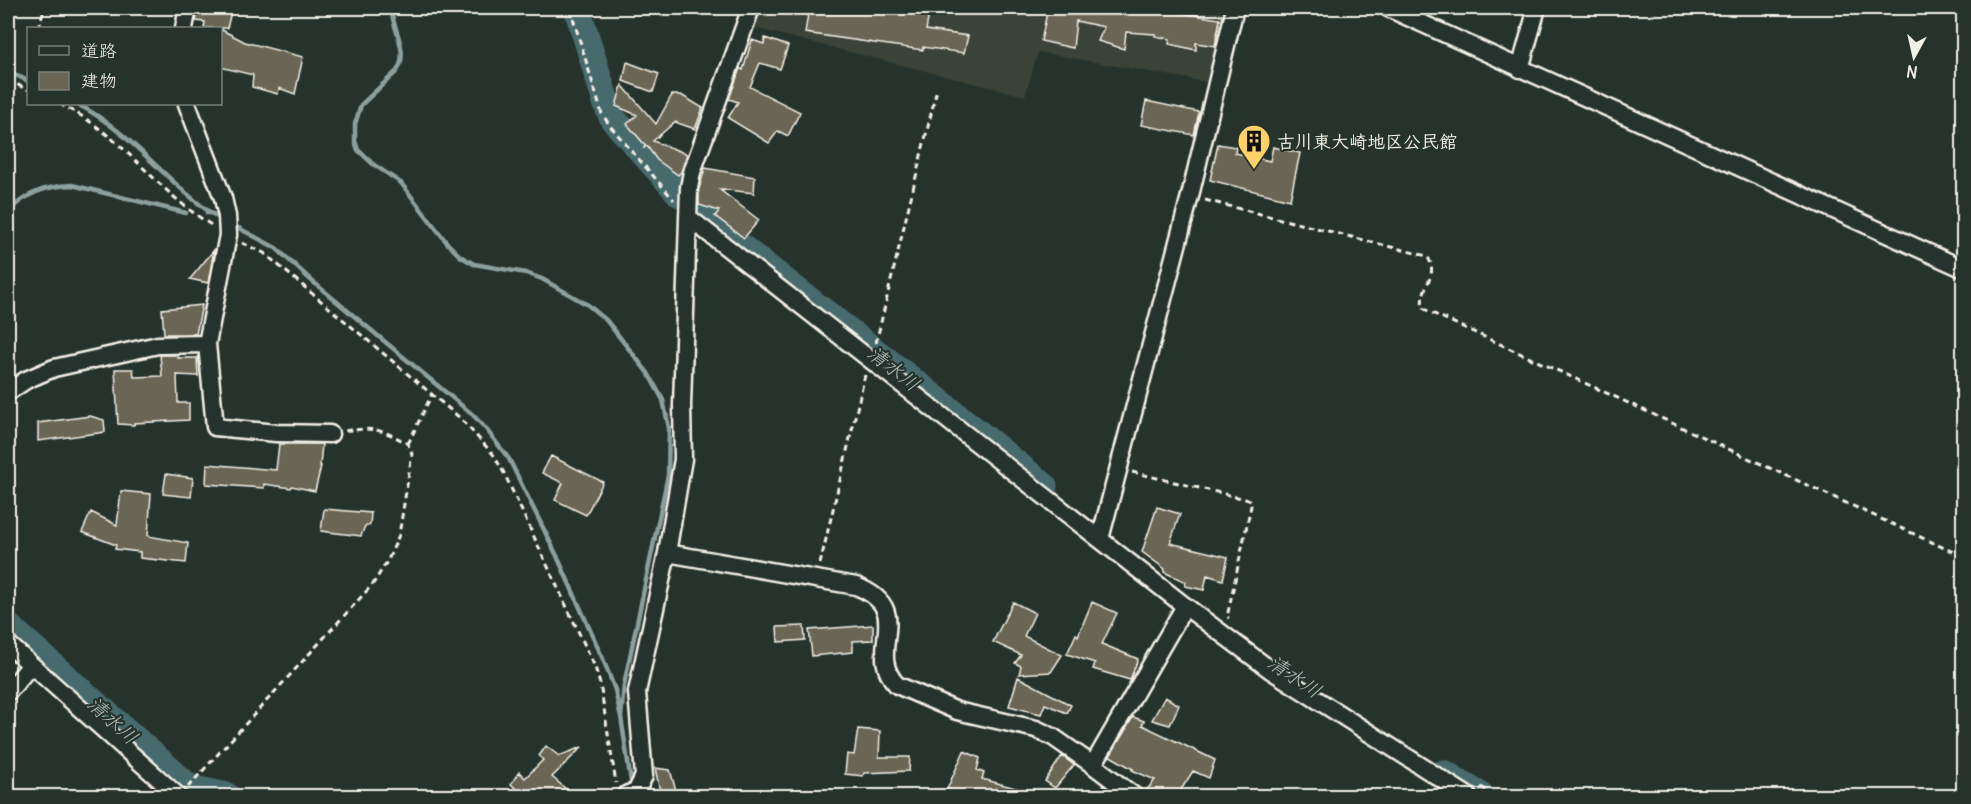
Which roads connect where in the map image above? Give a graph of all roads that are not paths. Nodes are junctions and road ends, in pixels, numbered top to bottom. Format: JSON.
{"nodes":[{"id":1,"x":188,"y":8,"type":"edge"},
{"id":2,"x":751,"y":8,"type":"edge"},
{"id":3,"x":1234,"y":8,"type":"edge"},
{"id":4,"x":1388,"y":8,"type":"edge"},
{"id":5,"x":1537,"y":8,"type":"edge"},
{"id":6,"x":184,"y":27,"type":"edge"},
{"id":7,"x":1520,"y":69,"type":"junction"},
{"id":8,"x":187,"y":105,"type":"edge"},
{"id":9,"x":688,"y":217,"type":"junction"},
{"id":10,"x":1964,"y":269,"type":"edge"},
{"id":11,"x":207,"y":344,"type":"junction"},
{"id":12,"x":8,"y":392,"type":"edge"},
{"id":13,"x":330,"y":434,"type":"road end"},
{"id":14,"x":1101,"y":539,"type":"junction"},
{"id":15,"x":667,"y":553,"type":"junction"},
{"id":16,"x":1185,"y":606,"type":"junction"},
{"id":17,"x":8,"y":644,"type":"edge"},
{"id":18,"x":31,"y":665,"type":"junction"},
{"id":19,"x":8,"y":692,"type":"edge"},
{"id":20,"x":1093,"y":765,"type":"junction"},
{"id":21,"x":1472,"y":790,"type":"edge"},
{"id":22,"x":1447,"y":791,"type":"edge"},
{"id":23,"x":627,"y":792,"type":"edge"},
{"id":24,"x":178,"y":796,"type":"edge"},
{"id":25,"x":1134,"y":796,"type":"edge"}],
"edges":[{"from":1,"to":6,"type":"street"},
{"from":2,"to":9,"type":"street"},
{"from":3,"to":14,"type":"street"},
{"from":4,"to":7,"type":"street"},
{"from":5,"to":7,"type":"street"},
{"from":7,"to":10,"type":"street"},
{"from":8,"to":11,"type":"street"},
{"from":9,"to":14,"type":"street"},
{"from":9,"to":15,"type":"street"},
{"from":11,"to":12,"type":"street"},
{"from":11,"to":13,"type":"street"},
{"from":14,"to":16,"type":"street"},
{"from":15,"to":20,"type":"street"},
{"from":15,"to":23,"type":"street"},
{"from":16,"to":20,"type":"street"},
{"from":16,"to":22,"type":"street"},
{"from":17,"to":18,"type":"street"},
{"from":18,"to":19,"type":"street"},
{"from":18,"to":24,"type":"street"},
{"from":20,"to":25,"type":"street"},
{"from":21,"to":22,"type":"street"}]}
